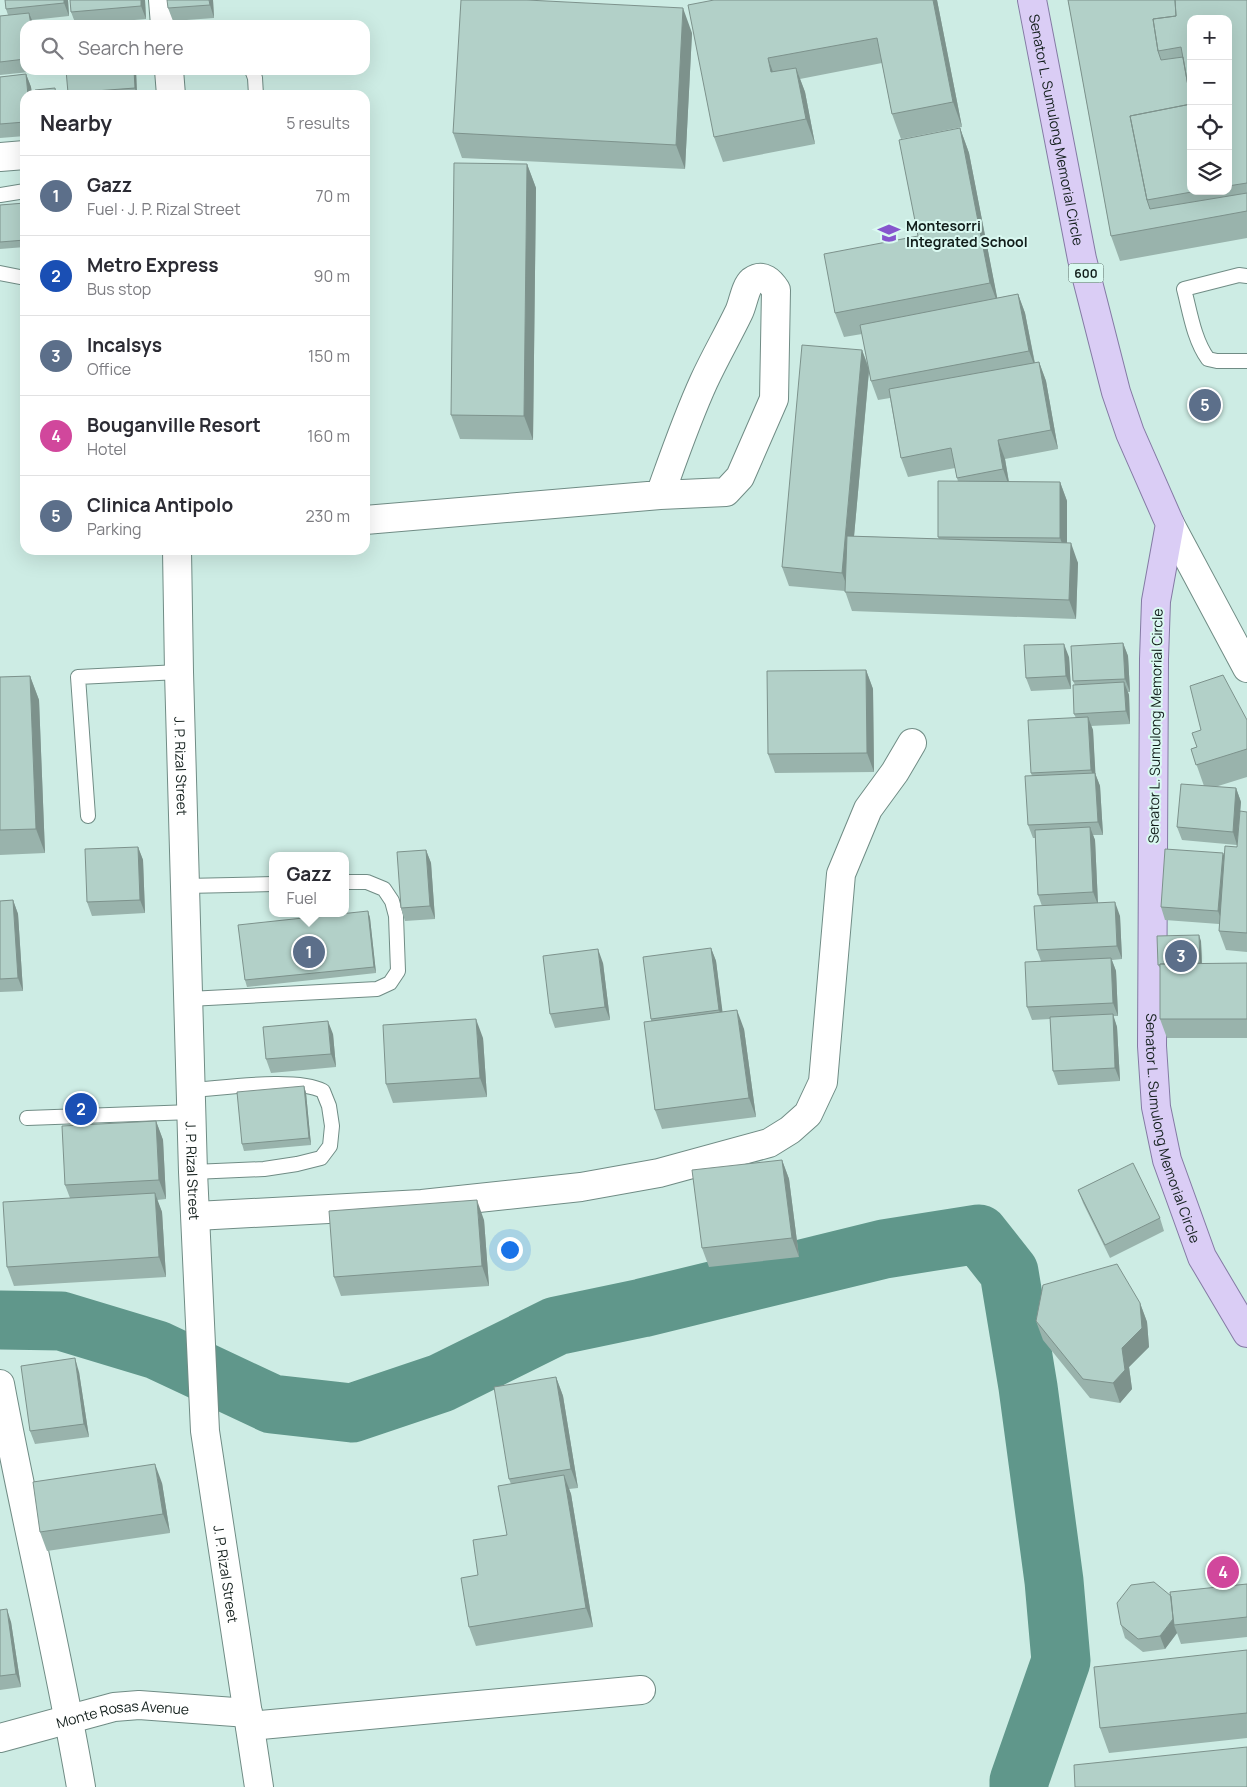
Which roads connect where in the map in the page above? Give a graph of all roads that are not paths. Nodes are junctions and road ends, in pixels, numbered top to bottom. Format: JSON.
{"nodes":[{"id":1,"x":163,"y":0,"type":"edge"},
{"id":2,"x":1032,"y":0,"type":"edge"},
{"id":3,"x":165,"y":20,"type":"edge"},
{"id":4,"x":169,"y":75,"type":"edge"},
{"id":5,"x":254,"y":75,"type":"edge"},
{"id":6,"x":171,"y":90,"type":"edge"},
{"id":7,"x":256,"y":90,"type":"edge"},
{"id":8,"x":20,"y":155,"type":"edge"},
{"id":9,"x":0,"y":157,"type":"edge"},
{"id":10,"x":20,"y":192,"type":"edge"},
{"id":11,"x":0,"y":195,"type":"edge"},
{"id":12,"x":0,"y":274,"type":"edge"},
{"id":13,"x":1247,"y":276,"type":"edge"},
{"id":14,"x":20,"y":277,"type":"edge"},
{"id":15,"x":1247,"y":361,"type":"edge"},
{"id":16,"x":660,"y":494,"type":"junction"},
{"id":17,"x":370,"y":520,"type":"edge"},
{"id":18,"x":1170,"y":524,"type":"junction"},
{"id":19,"x":177,"y":555,"type":"edge"},
{"id":20,"x":1247,"y":668,"type":"edge"},
{"id":21,"x":178,"y":672,"type":"junction"},
{"id":22,"x":912,"y":743,"type":"dead end"},
{"id":23,"x":88,"y":816,"type":"dead end"},
{"id":24,"x":349,"y":882,"type":"edge"},
{"id":25,"x":269,"y":884,"type":"edge"},
{"id":26,"x":185,"y":886,"type":"junction"},
{"id":27,"x":189,"y":999,"type":"junction"},
{"id":28,"x":191,"y":1101,"type":"junction"},
{"id":29,"x":27,"y":1118,"type":"dead end"},
{"id":30,"x":193,"y":1172,"type":"junction"},
{"id":31,"x":196,"y":1216,"type":"junction"},
{"id":32,"x":1245,"y":1327,"type":"edge"},
{"id":33,"x":0,"y":1384,"type":"edge"},
{"id":34,"x":8,"y":1473,"type":"edge"},
{"id":35,"x":641,"y":1690,"type":"dead end"},
{"id":36,"x":69,"y":1719,"type":"junction"},
{"id":37,"x":249,"y":1719,"type":"junction"},
{"id":38,"x":0,"y":1738,"type":"edge"},
{"id":39,"x":81,"y":1787,"type":"edge"},
{"id":40,"x":259,"y":1787,"type":"edge"}],
"edges":[{"from":1,"to":3,"type":"street"},
{"from":2,"to":18,"type":"main road","name":"Senator L. Sumulong Memorial Circle","number":"600"},
{"from":4,"to":6,"type":"street"},
{"from":5,"to":7,"type":"lane"},
{"from":8,"to":9,"type":"street"},
{"from":10,"to":11,"type":"lane"},
{"from":12,"to":14,"type":"lane"},
{"from":13,"to":15,"type":"lane"},
{"from":16,"to":16,"type":"street"},
{"from":16,"to":17,"type":"street"},
{"from":18,"to":20,"type":"street","number":"600"},
{"from":18,"to":32,"type":"main road","name":"Senator L. Sumulong Memorial Circle"},
{"from":19,"to":21,"type":"street","name":"J. P. Rizal Street"},
{"from":21,"to":23,"type":"lane"},
{"from":21,"to":26,"type":"street","name":"J. P. Rizal Street"},
{"from":22,"to":31,"type":"street"},
{"from":24,"to":27,"type":"lane"},
{"from":25,"to":26,"type":"lane"},
{"from":26,"to":27,"type":"street","name":"J. P. Rizal Street"},
{"from":27,"to":28,"type":"street","name":"J. P. Rizal Street"},
{"from":28,"to":29,"type":"lane"},
{"from":28,"to":30,"type":"street","name":"J. P. Rizal Street"},
{"from":28,"to":30,"type":"lane"},
{"from":30,"to":31,"type":"street","name":"J. P. Rizal Street"},
{"from":31,"to":37,"type":"street","name":"J. P. Rizal Street"},
{"from":33,"to":34,"type":"street"},
{"from":34,"to":36,"type":"street"},
{"from":35,"to":37,"type":"street","name":"Monte Rosas Avenue"},
{"from":36,"to":37,"type":"street","name":"Monte Rosas Avenue"},
{"from":36,"to":38,"type":"street","name":"Monte Rosas Avenue"},
{"from":36,"to":39,"type":"street"},
{"from":37,"to":40,"type":"street","name":"J. P. Rizal Street"}]}
